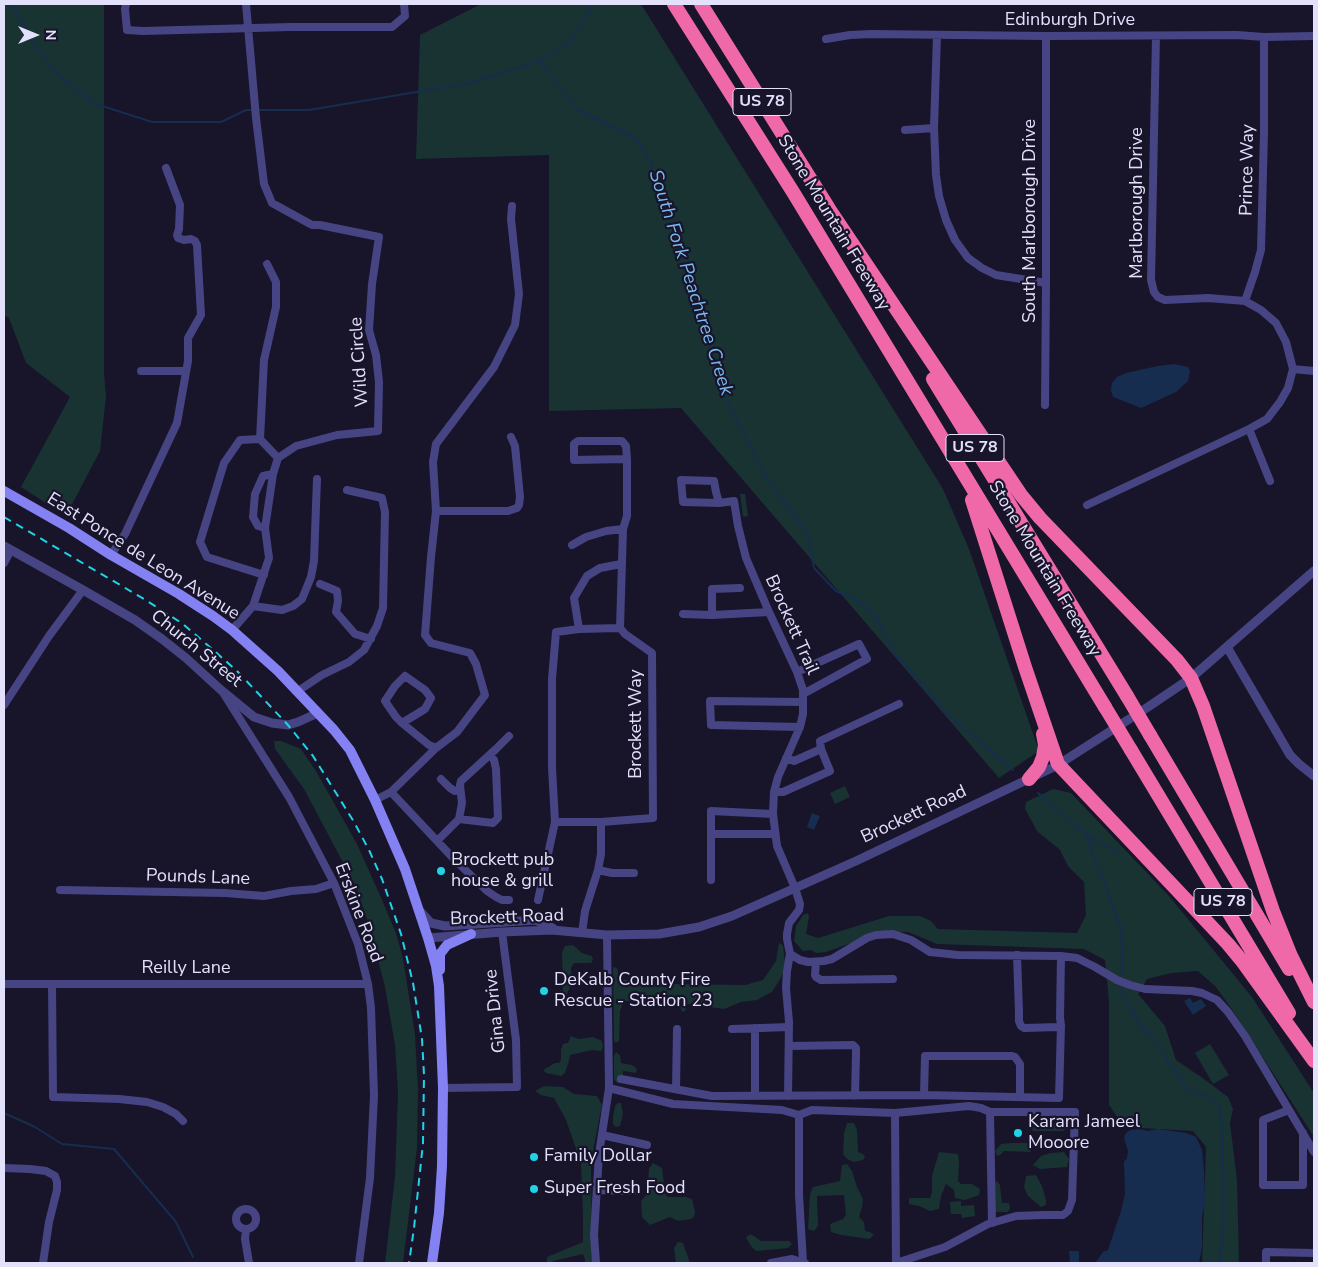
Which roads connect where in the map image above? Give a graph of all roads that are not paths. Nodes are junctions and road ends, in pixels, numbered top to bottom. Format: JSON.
{"nodes":[{"id":1,"x":126,"y":4,"type":"edge"},
{"id":2,"x":246,"y":4,"type":"edge"},
{"id":3,"x":404,"y":4,"type":"edge"},
{"id":4,"x":674,"y":4,"type":"edge"},
{"id":5,"x":701,"y":4,"type":"edge"},
{"id":6,"x":248,"y":28,"type":"junction"},
{"id":7,"x":937,"y":35,"type":"junction"},
{"id":8,"x":1046,"y":36,"type":"junction"},
{"id":9,"x":1156,"y":36,"type":"junction"},
{"id":10,"x":1314,"y":36,"type":"edge"},
{"id":11,"x":1264,"y":38,"type":"junction"},
{"id":12,"x":826,"y":39,"type":"dead end"},
{"id":13,"x":934,"y":128,"type":"junction"},
{"id":14,"x":905,"y":130,"type":"dead end"},
{"id":15,"x":166,"y":168,"type":"dead end"},
{"id":16,"x":823,"y":200,"type":"junction"},
{"id":17,"x":512,"y":206,"type":"dead end"},
{"id":18,"x":267,"y":264,"type":"dead end"},
{"id":19,"x":1046,"y":283,"type":"junction"},
{"id":20,"x":1245,"y":301,"type":"junction"},
{"id":21,"x":1293,"y":369,"type":"junction"},
{"id":22,"x":142,"y":371,"type":"dead end"},
{"id":23,"x":186,"y":371,"type":"junction"},
{"id":24,"x":1314,"y":371,"type":"edge"},
{"id":25,"x":1045,"y":405,"type":"dead end"},
{"id":26,"x":1249,"y":429,"type":"junction"},
{"id":27,"x":511,"y":437,"type":"dead end"},
{"id":28,"x":260,"y":439,"type":"junction"},
{"id":29,"x":278,"y":458,"type":"junction"},
{"id":30,"x":627,"y":459,"type":"junction"},
{"id":31,"x":272,"y":474,"type":"junction"},
{"id":32,"x":964,"y":475,"type":"junction"},
{"id":33,"x":317,"y":479,"type":"dead end"},
{"id":34,"x":1270,"y":481,"type":"dead end"},
{"id":35,"x":347,"y":490,"type":"dead end"},
{"id":36,"x":4,"y":491,"type":"edge"},
{"id":37,"x":719,"y":502,"type":"junction"},
{"id":38,"x":1086,"y":505,"type":"dead end"},
{"id":39,"x":436,"y":512,"type":"junction"},
{"id":40,"x":265,"y":528,"type":"junction"},
{"id":41,"x":622,"y":529,"type":"junction"},
{"id":42,"x":572,"y":545,"type":"dead end"},
{"id":43,"x":8,"y":548,"type":"edge"},
{"id":44,"x":111,"y":555,"type":"junction"},
{"id":45,"x":4,"y":563,"type":"edge"},
{"id":46,"x":621,"y":564,"type":"junction"},
{"id":47,"x":1314,"y":571,"type":"edge"},
{"id":48,"x":264,"y":575,"type":"junction"},
{"id":49,"x":320,"y":584,"type":"dead end"},
{"id":50,"x":740,"y":588,"type":"dead end"},
{"id":51,"x":83,"y":590,"type":"junction"},
{"id":52,"x":253,"y":606,"type":"junction"},
{"id":53,"x":769,"y":612,"type":"junction"},
{"id":54,"x":682,"y":614,"type":"dead end"},
{"id":55,"x":712,"y":615,"type":"junction"},
{"id":56,"x":579,"y":628,"type":"junction"},
{"id":57,"x":620,"y":628,"type":"junction"},
{"id":58,"x":232,"y":630,"type":"junction"},
{"id":59,"x":371,"y":639,"type":"junction"},
{"id":60,"x":1227,"y":647,"type":"junction"},
{"id":61,"x":797,"y":672,"type":"junction"},
{"id":62,"x":1190,"y":678,"type":"junction"},
{"id":63,"x":221,"y":690,"type":"junction"},
{"id":64,"x":298,"y":691,"type":"junction"},
{"id":65,"x":803,"y":698,"type":"junction"},
{"id":66,"x":1037,"y":703,"type":"junction"},
{"id":67,"x":899,"y":704,"type":"dead end"},
{"id":68,"x":4,"y":705,"type":"edge"},
{"id":69,"x":318,"y":713,"type":"junction"},
{"id":70,"x":254,"y":717,"type":"junction"},
{"id":71,"x":402,"y":723,"type":"junction"},
{"id":72,"x":244,"y":726,"type":"junction"},
{"id":73,"x":800,"y":727,"type":"junction"},
{"id":74,"x":509,"y":736,"type":"dead end"},
{"id":75,"x":436,"y":748,"type":"junction"},
{"id":76,"x":821,"y":749,"type":"junction"},
{"id":77,"x":490,"y":755,"type":"junction"},
{"id":78,"x":786,"y":758,"type":"junction"},
{"id":79,"x":1058,"y":764,"type":"junction"},
{"id":80,"x":1314,"y":776,"type":"edge"},
{"id":81,"x":441,"y":778,"type":"dead end"},
{"id":82,"x":1030,"y":779,"type":"junction"},
{"id":83,"x":460,"y":790,"type":"junction"},
{"id":84,"x":391,"y":792,"type":"junction"},
{"id":85,"x":774,"y":792,"type":"junction"},
{"id":86,"x":374,"y":800,"type":"junction"},
{"id":87,"x":772,"y":814,"type":"junction"},
{"id":88,"x":459,"y":818,"type":"junction"},
{"id":89,"x":556,"y":822,"type":"junction"},
{"id":90,"x":601,"y":822,"type":"junction"},
{"id":91,"x":711,"y":834,"type":"junction"},
{"id":92,"x":775,"y":834,"type":"junction"},
{"id":93,"x":437,"y":841,"type":"junction"},
{"id":94,"x":598,"y":870,"type":"junction"},
{"id":95,"x":634,"y":873,"type":"dead end"},
{"id":96,"x":711,"y":880,"type":"dead end"},
{"id":97,"x":334,"y":883,"type":"junction"},
{"id":98,"x":795,"y":888,"type":"junction"},
{"id":99,"x":60,"y":890,"type":"dead end"},
{"id":100,"x":509,"y":900,"type":"dead end"},
{"id":101,"x":538,"y":900,"type":"dead end"},
{"id":102,"x":419,"y":910,"type":"junction"},
{"id":103,"x":558,"y":930,"type":"junction"},
{"id":104,"x":502,"y":932,"type":"junction"},
{"id":105,"x":582,"y":933,"type":"junction"},
{"id":106,"x":471,"y":934,"type":"junction"},
{"id":107,"x":607,"y":935,"type":"junction"},
{"id":108,"x":428,"y":938,"type":"junction"},
{"id":109,"x":790,"y":954,"type":"junction"},
{"id":110,"x":1017,"y":955,"type":"junction"},
{"id":111,"x":1061,"y":956,"type":"junction"},
{"id":112,"x":816,"y":962,"type":"junction"},
{"id":113,"x":893,"y":979,"type":"dead end"},
{"id":114,"x":4,"y":984,"type":"edge"},
{"id":115,"x":52,"y":984,"type":"junction"},
{"id":116,"x":368,"y":984,"type":"junction"},
{"id":117,"x":439,"y":986,"type":"junction"},
{"id":118,"x":1314,"y":1002,"type":"edge"},
{"id":119,"x":1314,"y":1013,"type":"edge"},
{"id":120,"x":1061,"y":1025,"type":"junction"},
{"id":121,"x":789,"y":1027,"type":"junction"},
{"id":122,"x":678,"y":1028,"type":"dead end"},
{"id":123,"x":755,"y":1028,"type":"junction"},
{"id":124,"x":732,"y":1029,"type":"dead end"},
{"id":125,"x":789,"y":1046,"type":"junction"},
{"id":126,"x":1314,"y":1054,"type":"edge"},
{"id":127,"x":1314,"y":1061,"type":"edge"},
{"id":128,"x":621,"y":1079,"type":"dead end"},
{"id":129,"x":443,"y":1088,"type":"junction"},
{"id":130,"x":609,"y":1088,"type":"junction"},
{"id":131,"x":676,"y":1089,"type":"junction"},
{"id":132,"x":755,"y":1095,"type":"junction"},
{"id":133,"x":924,"y":1095,"type":"junction"},
{"id":134,"x":788,"y":1096,"type":"junction"},
{"id":135,"x":855,"y":1096,"type":"junction"},
{"id":136,"x":1020,"y":1096,"type":"junction"},
{"id":137,"x":1289,"y":1110,"type":"junction"},
{"id":138,"x":990,"y":1112,"type":"junction"},
{"id":139,"x":895,"y":1113,"type":"junction"},
{"id":140,"x":800,"y":1115,"type":"junction"},
{"id":141,"x":182,"y":1121,"type":"dead end"},
{"id":142,"x":1303,"y":1133,"type":"junction"},
{"id":143,"x":602,"y":1135,"type":"junction"},
{"id":144,"x":647,"y":1145,"type":"dead end"},
{"id":145,"x":1314,"y":1152,"type":"edge"},
{"id":146,"x":4,"y":1168,"type":"edge"},
{"id":147,"x":597,"y":1190,"type":"junction"},
{"id":148,"x":633,"y":1191,"type":"dead end"},
{"id":149,"x":992,"y":1223,"type":"junction"},
{"id":150,"x":246,"y":1228,"type":"dead end"},
{"id":151,"x":1314,"y":1253,"type":"edge"},
{"id":152,"x":43,"y":1263,"type":"edge"},
{"id":153,"x":249,"y":1263,"type":"edge"},
{"id":154,"x":359,"y":1263,"type":"edge"},
{"id":155,"x":432,"y":1263,"type":"edge"},
{"id":156,"x":596,"y":1263,"type":"edge"},
{"id":157,"x":771,"y":1263,"type":"edge"},
{"id":158,"x":805,"y":1263,"type":"edge"},
{"id":159,"x":896,"y":1263,"type":"edge"},
{"id":160,"x":1266,"y":1263,"type":"edge"}],
"edges":[{"from":1,"to":6,"type":"street"},
{"from":2,"to":6,"type":"street","name":"Wild Circle"},
{"from":3,"to":6,"type":"street"},
{"from":4,"to":32,"type":"highway","name":"Stone Mountain Freeway","number":"US 78"},
{"from":5,"to":16,"type":"highway","name":"Stone Mountain Freeway","number":"US 78"},
{"from":6,"to":29,"type":"street","name":"Wild Circle"},
{"from":7,"to":8,"type":"street","name":"Edinburgh Drive"},
{"from":7,"to":12,"type":"street","name":"Edinburgh Drive"},
{"from":7,"to":13,"type":"street"},
{"from":8,"to":9,"type":"street","name":"Edinburgh Drive"},
{"from":8,"to":19,"type":"street","name":"South Marlborough Drive"},
{"from":9,"to":11,"type":"street","name":"Edinburgh Drive"},
{"from":9,"to":20,"type":"street","name":"Marlborough Drive"},
{"from":10,"to":11,"type":"street","name":"Edinburgh Drive"},
{"from":11,"to":20,"type":"street","name":"Prince Way"},
{"from":13,"to":14,"type":"street"},
{"from":13,"to":19,"type":"street"},
{"from":15,"to":23,"type":"street"},
{"from":16,"to":62,"type":"highway"},
{"from":16,"to":119,"type":"highway","name":"Stone Mountain Freeway","number":"US 78","bridge":true},
{"from":17,"to":39,"type":"street"},
{"from":18,"to":28,"type":"street"},
{"from":19,"to":25,"type":"street","name":"South Marlborough Drive"},
{"from":20,"to":21,"type":"street","name":"Marlborough Drive"},
{"from":21,"to":24,"type":"street"},
{"from":21,"to":26,"type":"street"},
{"from":22,"to":23,"type":"street"},
{"from":23,"to":44,"type":"street"},
{"from":26,"to":34,"type":"street"},
{"from":26,"to":38,"type":"street"},
{"from":27,"to":39,"type":"street"},
{"from":28,"to":29,"type":"street"},
{"from":28,"to":48,"type":"street"},
{"from":29,"to":31,"type":"street"},
{"from":30,"to":30,"type":"street"},
{"from":30,"to":41,"type":"street"},
{"from":31,"to":40,"type":"street"},
{"from":31,"to":40,"type":"street"},
{"from":32,"to":66,"type":"highway"},
{"from":32,"to":126,"type":"highway","name":"Stone Mountain Freeway","number":"US 78","bridge":true},
{"from":33,"to":52,"type":"street"},
{"from":35,"to":59,"type":"street"},
{"from":36,"to":44,"type":"main road","name":"East Ponce de Leon Avenue"},
{"from":37,"to":37,"type":"street","name":"Brockett Trail"},
{"from":37,"to":53,"type":"street","name":"Brockett Trail"},
{"from":39,"to":75,"type":"street"},
{"from":40,"to":48,"type":"street"},
{"from":41,"to":42,"type":"street"},
{"from":41,"to":46,"type":"street"},
{"from":43,"to":45,"type":"street"},
{"from":43,"to":51,"type":"street","name":"Church Street"},
{"from":44,"to":58,"type":"main road","name":"East Ponce de Leon Avenue"},
{"from":46,"to":56,"type":"street"},
{"from":46,"to":57,"type":"street"},
{"from":47,"to":60,"type":"street","name":"Brockett Road"},
{"from":48,"to":52,"type":"street"},
{"from":49,"to":59,"type":"street"},
{"from":50,"to":55,"type":"street"},
{"from":51,"to":63,"type":"street","name":"Church Street"},
{"from":51,"to":68,"type":"street"},
{"from":52,"to":58,"type":"street"},
{"from":53,"to":55,"type":"street"},
{"from":53,"to":61,"type":"street","name":"Brockett Trail"},
{"from":54,"to":55,"type":"street"},
{"from":56,"to":57,"type":"street"},
{"from":56,"to":89,"type":"street"},
{"from":57,"to":90,"type":"street","name":"Brockett Way"},
{"from":58,"to":64,"type":"main road","name":"East Ponce de Leon Avenue"},
{"from":59,"to":64,"type":"street"},
{"from":60,"to":62,"type":"street","name":"Brockett Road"},
{"from":60,"to":80,"type":"street"},
{"from":61,"to":65,"type":"street","name":"Brockett Trail"},
{"from":61,"to":65,"type":"street"},
{"from":62,"to":79,"type":"street","name":"Brockett Road"},
{"from":62,"to":118,"type":"highway"},
{"from":63,"to":70,"type":"street","name":"Church Street"},
{"from":63,"to":72,"type":"street","name":"Erskine Road"},
{"from":64,"to":69,"type":"main road","name":"East Ponce de Leon Avenue"},
{"from":65,"to":73,"type":"street","name":"Brockett Trail"},
{"from":65,"to":73,"type":"street"},
{"from":66,"to":79,"type":"highway"},
{"from":66,"to":82,"type":"highway"},
{"from":67,"to":76,"type":"street"},
{"from":69,"to":70,"type":"street","name":"Church Street"},
{"from":69,"to":86,"type":"main road","name":"East Ponce de Leon Avenue"},
{"from":70,"to":72,"type":"street"},
{"from":71,"to":71,"type":"street"},
{"from":71,"to":75,"type":"street"},
{"from":72,"to":97,"type":"street","name":"Erskine Road"},
{"from":73,"to":78,"type":"street","name":"Brockett Trail"},
{"from":74,"to":77,"type":"street"},
{"from":75,"to":84,"type":"street"},
{"from":76,"to":78,"type":"street"},
{"from":76,"to":85,"type":"street"},
{"from":77,"to":83,"type":"street"},
{"from":77,"to":88,"type":"street"},
{"from":78,"to":85,"type":"street","name":"Brockett Trail"},
{"from":79,"to":82,"type":"street","name":"Brockett Road"},
{"from":79,"to":127,"type":"highway"},
{"from":81,"to":83,"type":"street"},
{"from":82,"to":98,"type":"street","name":"Brockett Road"},
{"from":83,"to":88,"type":"street"},
{"from":84,"to":86,"type":"street"},
{"from":84,"to":93,"type":"street","name":"Brockett Road"},
{"from":85,"to":87,"type":"street","name":"Brockett Trail"},
{"from":86,"to":102,"type":"main road","name":"East Ponce de Leon Avenue"},
{"from":87,"to":91,"type":"street"},
{"from":87,"to":92,"type":"street","name":"Brockett Trail"},
{"from":88,"to":93,"type":"street"},
{"from":89,"to":90,"type":"street","name":"Brockett Way"},
{"from":89,"to":101,"type":"street"},
{"from":90,"to":94,"type":"street"},
{"from":91,"to":92,"type":"street"},
{"from":91,"to":96,"type":"street"},
{"from":92,"to":98,"type":"street","name":"Brockett Trail"},
{"from":93,"to":100,"type":"street","name":"Brockett Road"},
{"from":94,"to":95,"type":"street"},
{"from":94,"to":105,"type":"street"},
{"from":97,"to":99,"type":"street","name":"Pounds Lane"},
{"from":97,"to":116,"type":"street","name":"Erskine Road"},
{"from":98,"to":107,"type":"street","name":"Brockett Road"},
{"from":98,"to":109,"type":"street","name":"Brockett Trail"},
{"from":102,"to":103,"type":"street"},
{"from":102,"to":108,"type":"main road","name":"East Ponce de Leon Avenue"},
{"from":103,"to":104,"type":"street","name":"Brockett Road"},
{"from":103,"to":105,"type":"street","name":"Brockett Road"},
{"from":104,"to":106,"type":"street","name":"Brockett Road"},
{"from":104,"to":129,"type":"street","name":"Gina Drive"},
{"from":105,"to":107,"type":"street","name":"Brockett Road"},
{"from":106,"to":108,"type":"street","name":"Brockett Road"},
{"from":106,"to":117,"type":"main road"},
{"from":107,"to":130,"type":"street"},
{"from":108,"to":117,"type":"main road","name":"East Ponce de Leon Avenue"},
{"from":109,"to":112,"type":"street"},
{"from":109,"to":121,"type":"street"},
{"from":110,"to":111,"type":"street"},
{"from":110,"to":112,"type":"street"},
{"from":110,"to":120,"type":"street"},
{"from":111,"to":120,"type":"street"},
{"from":111,"to":137,"type":"street"},
{"from":112,"to":113,"type":"street"},
{"from":114,"to":115,"type":"street","name":"Reilly Lane"},
{"from":115,"to":116,"type":"street","name":"Reilly Lane"},
{"from":115,"to":141,"type":"street"},
{"from":116,"to":154,"type":"street","name":"Erskine Road"},
{"from":117,"to":129,"type":"main road","name":"East Ponce de Leon Avenue"},
{"from":120,"to":136,"type":"street"},
{"from":121,"to":123,"type":"street"},
{"from":121,"to":125,"type":"street"},
{"from":122,"to":131,"type":"street"},
{"from":123,"to":124,"type":"street"},
{"from":123,"to":132,"type":"street"},
{"from":125,"to":134,"type":"street"},
{"from":125,"to":135,"type":"street"},
{"from":128,"to":131,"type":"street"},
{"from":129,"to":155,"type":"main road","name":"East Ponce de Leon Avenue"},
{"from":130,"to":140,"type":"street"},
{"from":130,"to":143,"type":"street"},
{"from":131,"to":132,"type":"street"},
{"from":132,"to":134,"type":"street"},
{"from":133,"to":135,"type":"street"},
{"from":133,"to":136,"type":"street"},
{"from":133,"to":136,"type":"street"},
{"from":134,"to":135,"type":"street"},
{"from":137,"to":142,"type":"street"},
{"from":137,"to":142,"type":"street"},
{"from":138,"to":139,"type":"street"},
{"from":138,"to":149,"type":"street"},
{"from":138,"to":149,"type":"street"},
{"from":139,"to":140,"type":"street"},
{"from":139,"to":159,"type":"street"},
{"from":140,"to":158,"type":"street"},
{"from":142,"to":145,"type":"street"},
{"from":143,"to":144,"type":"street"},
{"from":143,"to":147,"type":"street"},
{"from":146,"to":152,"type":"street"},
{"from":147,"to":148,"type":"street"},
{"from":147,"to":156,"type":"street"},
{"from":149,"to":159,"type":"street"},
{"from":150,"to":153,"type":"street"},
{"from":151,"to":160,"type":"street"},
{"from":157,"to":158,"type":"street"}]}
